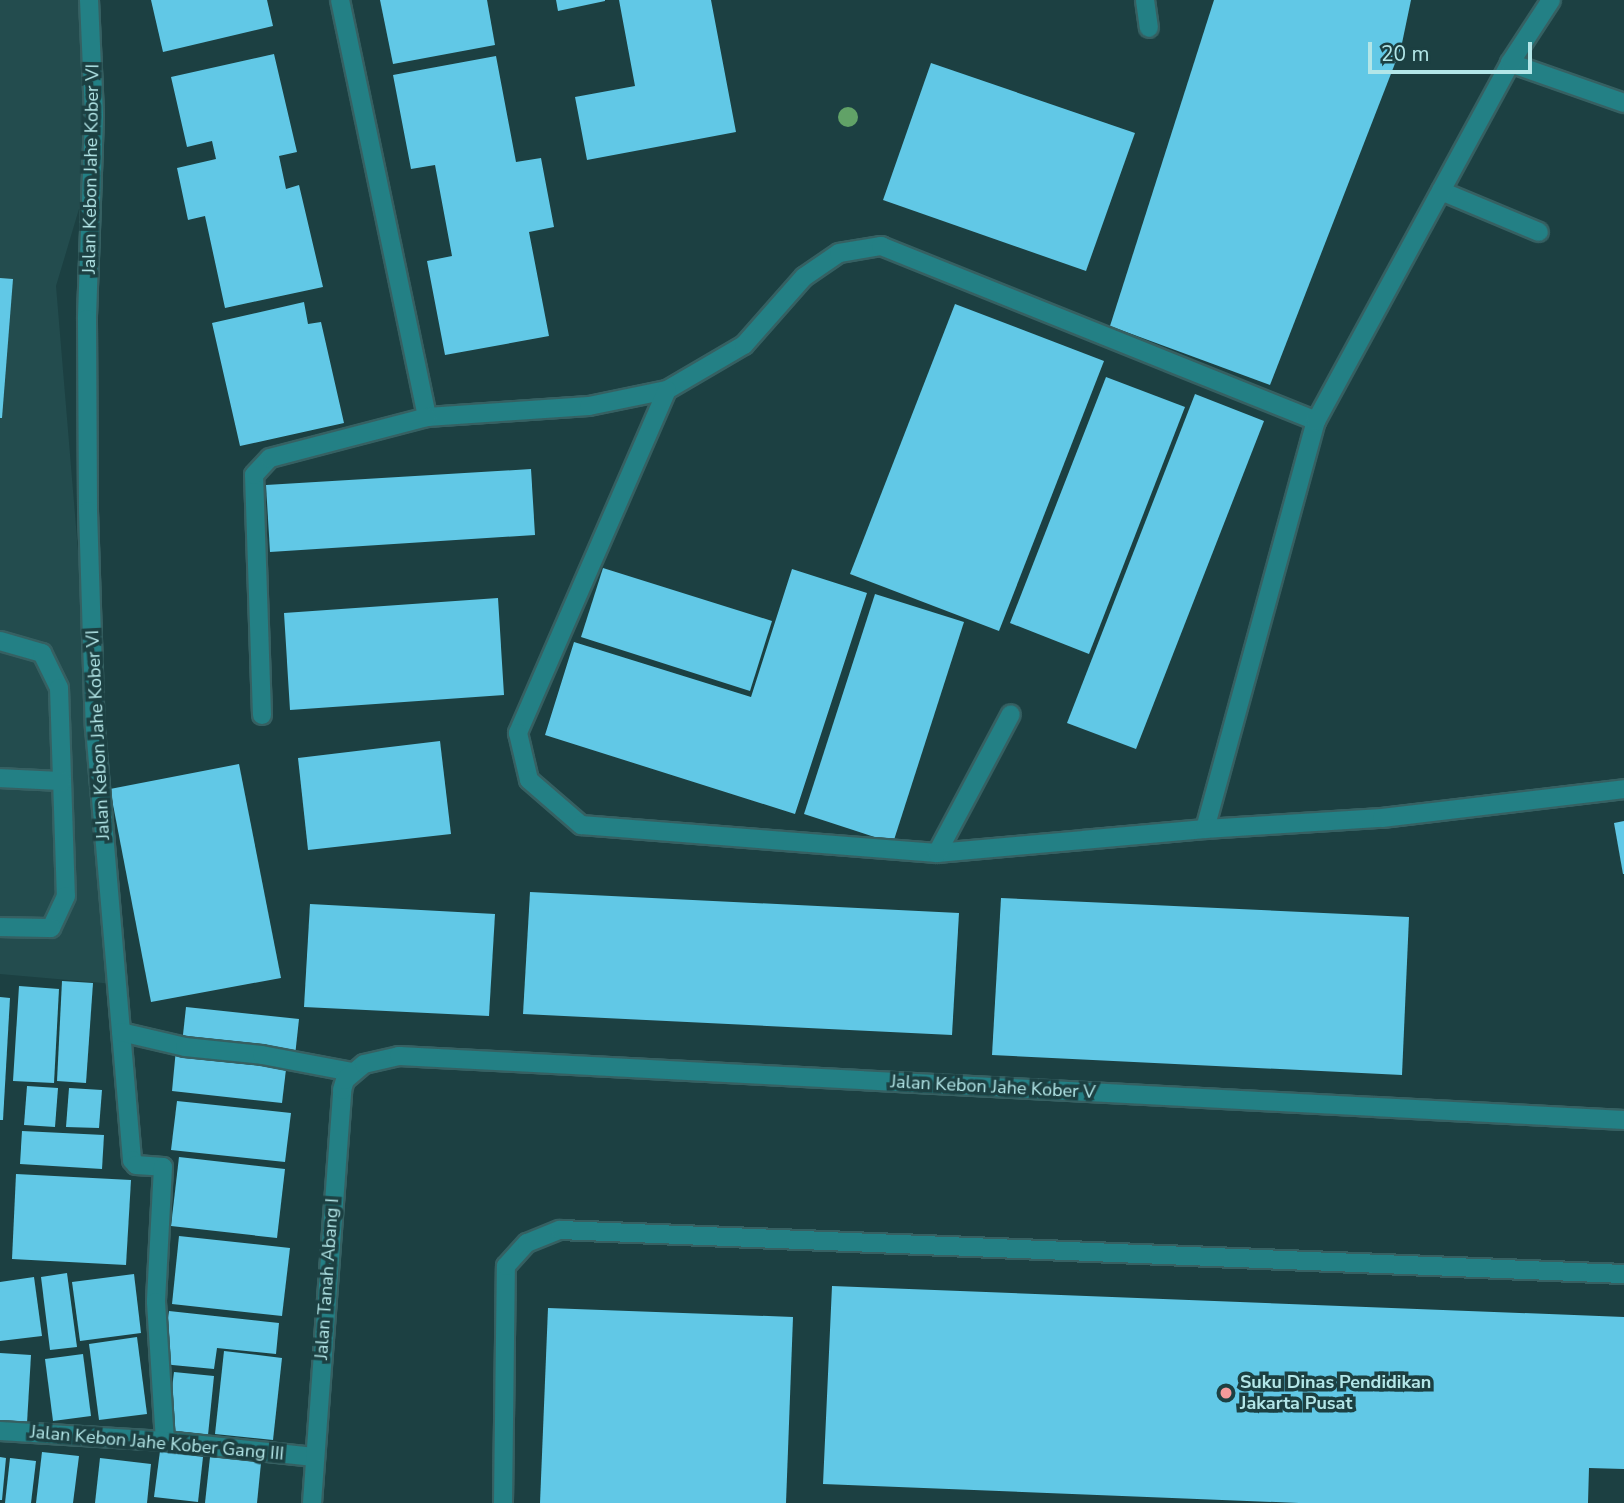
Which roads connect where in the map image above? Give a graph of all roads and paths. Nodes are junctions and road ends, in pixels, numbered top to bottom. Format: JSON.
{"nodes":[{"id":1,"x":89,"y":0,"type":"edge"},
{"id":2,"x":340,"y":0,"type":"edge"},
{"id":3,"x":1145,"y":0,"type":"edge"},
{"id":4,"x":1551,"y":0,"type":"edge"},
{"id":5,"x":1149,"y":28,"type":"dead end"},
{"id":6,"x":1510,"y":63,"type":"junction"},
{"id":7,"x":1624,"y":103,"type":"edge"},
{"id":8,"x":1441,"y":191,"type":"junction"},
{"id":9,"x":1539,"y":232,"type":"dead end"},
{"id":10,"x":667,"y":390,"type":"junction"},
{"id":11,"x":427,"y":417,"type":"junction"},
{"id":12,"x":1316,"y":421,"type":"junction"},
{"id":13,"x":0,"y":642,"type":"edge"},
{"id":14,"x":262,"y":715,"type":"dead end"},
{"id":15,"x":1011,"y":715,"type":"dead end"},
{"id":16,"x":0,"y":778,"type":"edge"},
{"id":17,"x":62,"y":781,"type":"junction"},
{"id":18,"x":1624,"y":789,"type":"edge"},
{"id":19,"x":1205,"y":829,"type":"junction"},
{"id":20,"x":937,"y":853,"type":"junction"},
{"id":21,"x":0,"y":927,"type":"edge"},
{"id":22,"x":121,"y":1032,"type":"junction"},
{"id":23,"x":358,"y":1068,"type":"junction"},
{"id":24,"x":1624,"y":1120,"type":"edge"},
{"id":25,"x":1624,"y":1274,"type":"edge"},
{"id":26,"x":0,"y":1431,"type":"edge"},
{"id":27,"x":165,"y":1441,"type":"junction"},
{"id":28,"x":314,"y":1457,"type":"junction"},
{"id":29,"x":312,"y":1503,"type":"edge"},
{"id":30,"x":503,"y":1503,"type":"edge"}],
"edges":[{"from":1,"to":22,"type":"street","name":"Jalan Kebon Jahe Kober VI"},
{"from":2,"to":11,"type":"street"},
{"from":3,"to":5,"type":"street"},
{"from":4,"to":6,"type":"street"},
{"from":6,"to":7,"type":"street"},
{"from":6,"to":8,"type":"street"},
{"from":8,"to":9,"type":"street"},
{"from":8,"to":12,"type":"street"},
{"from":10,"to":11,"type":"street"},
{"from":10,"to":12,"type":"street"},
{"from":10,"to":20,"type":"street"},
{"from":11,"to":14,"type":"street"},
{"from":12,"to":19,"type":"street"},
{"from":13,"to":17,"type":"street"},
{"from":15,"to":20,"type":"street"},
{"from":16,"to":17,"type":"street"},
{"from":17,"to":21,"type":"street"},
{"from":18,"to":19,"type":"street"},
{"from":19,"to":20,"type":"street"},
{"from":22,"to":23,"type":"street"},
{"from":22,"to":27,"type":"street","name":"Jalan Kebon Jahe Kober VI"},
{"from":23,"to":24,"type":"street","name":"Jalan Kebon Jahe Kober V"},
{"from":23,"to":28,"type":"street","name":"Jalan Tanah Abang I"},
{"from":25,"to":30,"type":"street"},
{"from":26,"to":27,"type":"street","name":"Jalan Kebon Jahe Kober Gang III"},
{"from":27,"to":28,"type":"street","name":"Jalan Kebon Jahe Kober Gang III"},
{"from":28,"to":29,"type":"street","name":"Jalan Tanah Abang I"}]}
